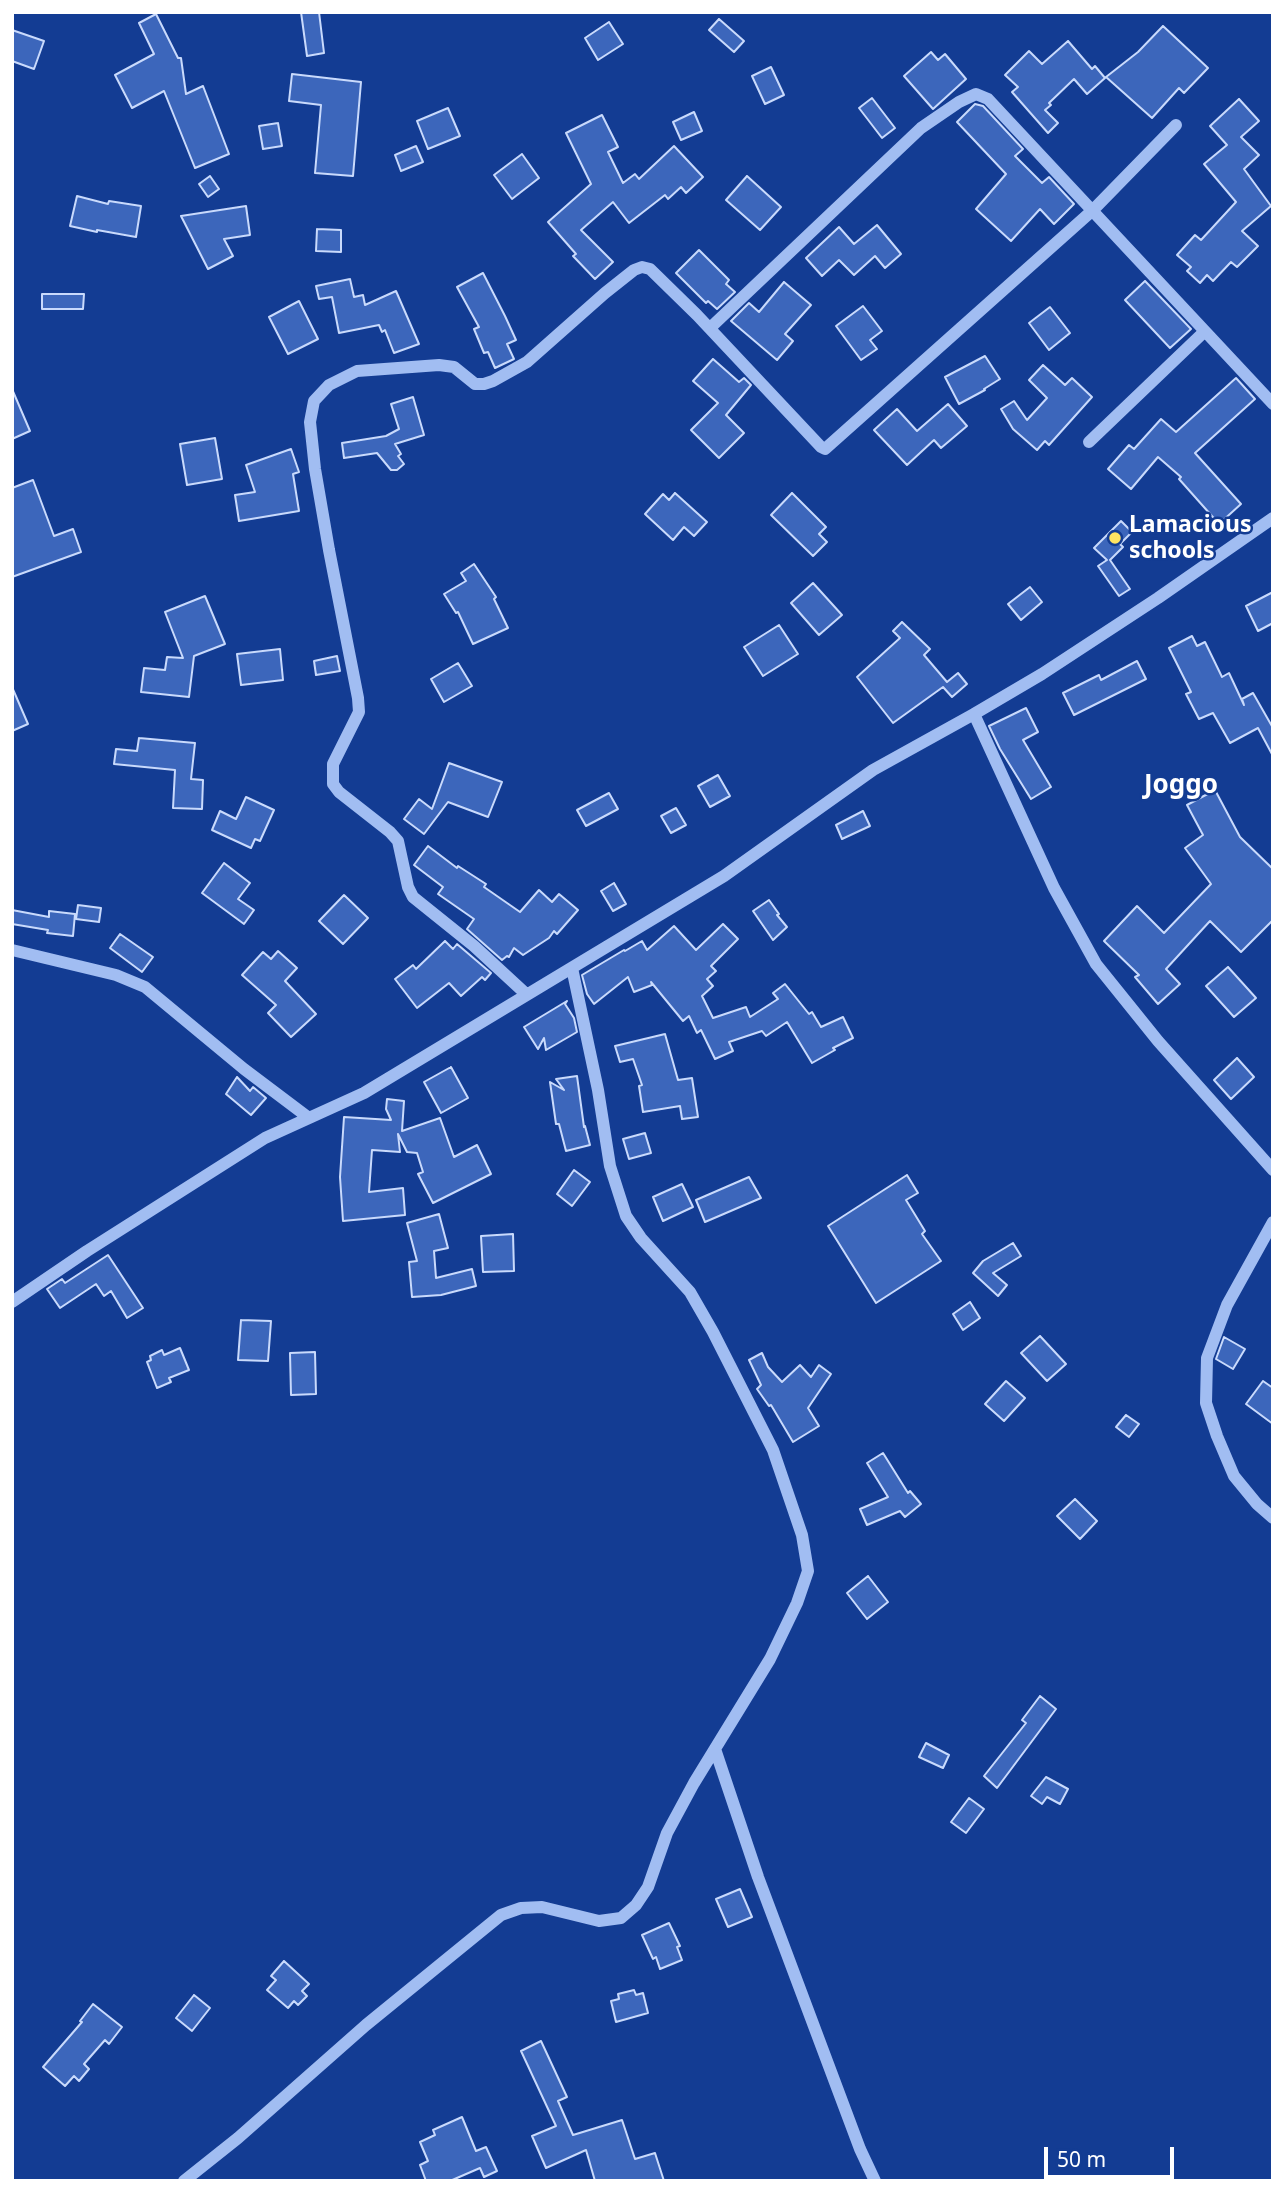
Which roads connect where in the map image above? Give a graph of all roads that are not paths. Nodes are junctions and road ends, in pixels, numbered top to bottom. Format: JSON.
{"nodes":[{"id":1,"x":1177,"y":125,"type":"dead end"},
{"id":2,"x":1093,"y":210,"type":"junction"},
{"id":3,"x":710,"y":328,"type":"junction"},
{"id":4,"x":1204,"y":332,"type":"junction"},
{"id":5,"x":1273,"y":404,"type":"edge"},
{"id":6,"x":1089,"y":442,"type":"dead end"},
{"id":7,"x":1273,"y":518,"type":"edge"},
{"id":8,"x":974,"y":714,"type":"junction"},
{"id":9,"x":12,"y":950,"type":"edge"},
{"id":10,"x":572,"y":968,"type":"junction"},
{"id":11,"x":526,"y":994,"type":"junction"},
{"id":12,"x":309,"y":1118,"type":"junction"},
{"id":13,"x":1273,"y":1170,"type":"edge"},
{"id":14,"x":1273,"y":1222,"type":"edge"},
{"id":15,"x":12,"y":1303,"type":"edge"},
{"id":16,"x":1273,"y":1518,"type":"edge"},
{"id":17,"x":715,"y":1749,"type":"junction"},
{"id":18,"x":184,"y":2181,"type":"edge"},
{"id":19,"x":875,"y":2181,"type":"edge"}],
"edges":[{"from":1,"to":2,"type":"street"},
{"from":2,"to":3,"type":"street"},
{"from":2,"to":3,"type":"street"},
{"from":2,"to":4,"type":"street"},
{"from":3,"to":11,"type":"street"},
{"from":4,"to":5,"type":"street"},
{"from":4,"to":6,"type":"street"},
{"from":7,"to":8,"type":"street"},
{"from":8,"to":10,"type":"street"},
{"from":8,"to":13,"type":"street"},
{"from":9,"to":12,"type":"street"},
{"from":10,"to":11,"type":"street"},
{"from":10,"to":17,"type":"street"},
{"from":11,"to":12,"type":"street"},
{"from":12,"to":15,"type":"street"},
{"from":14,"to":16,"type":"street"},
{"from":17,"to":18,"type":"street"},
{"from":17,"to":19,"type":"street"}]}
